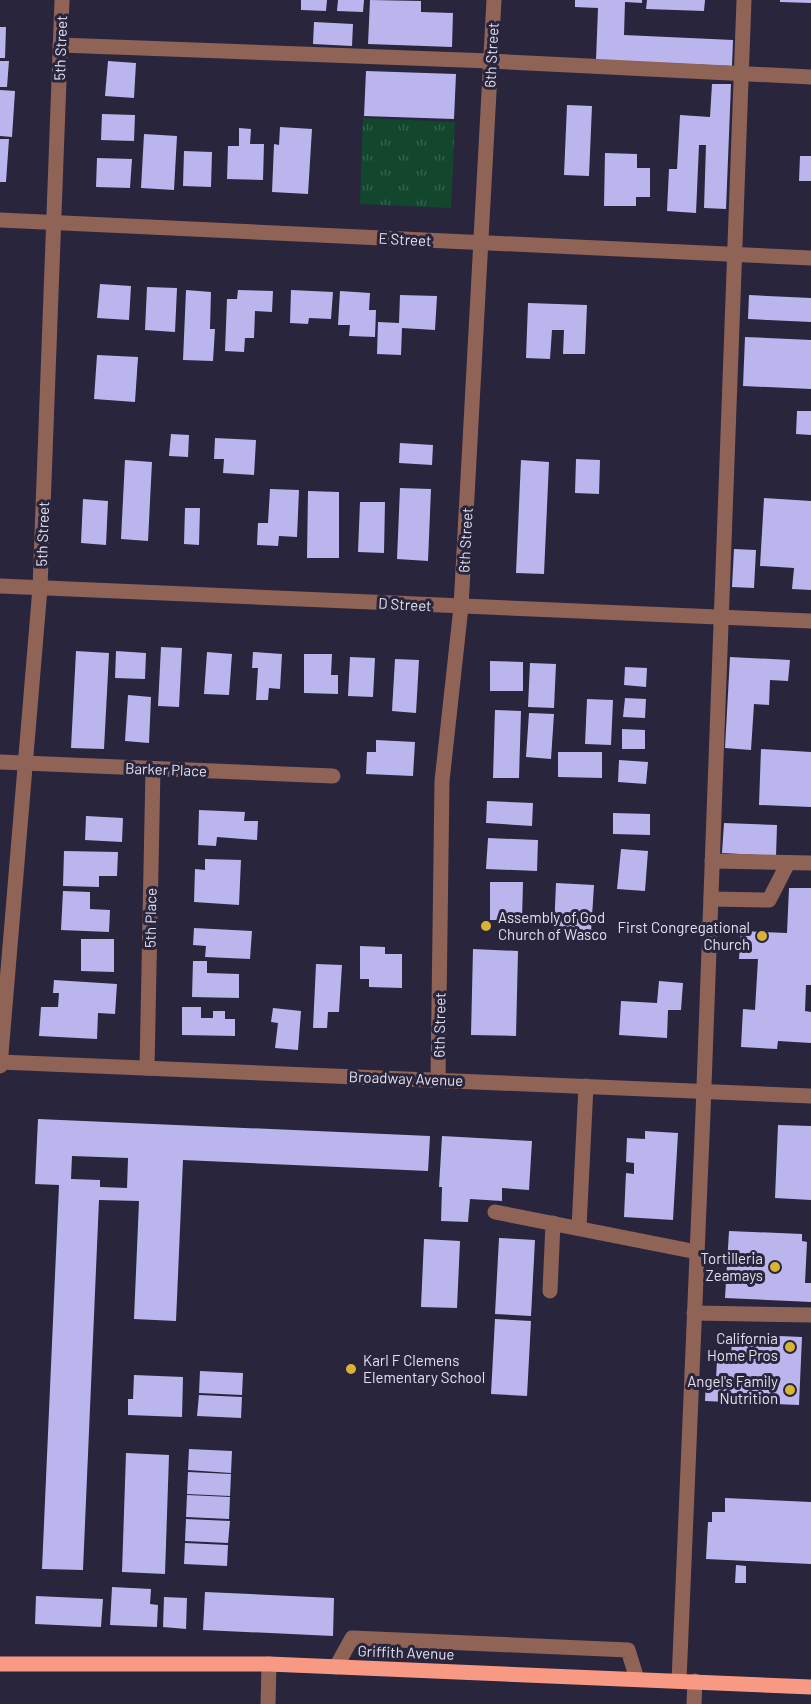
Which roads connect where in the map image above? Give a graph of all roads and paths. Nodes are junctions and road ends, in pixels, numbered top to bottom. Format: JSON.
{"nodes":[{"id":1,"x":62,"y":0,"type":"edge"},
{"id":2,"x":494,"y":0,"type":"edge"},
{"id":3,"x":744,"y":0,"type":"edge"},
{"id":4,"x":60,"y":45,"type":"junction"},
{"id":5,"x":490,"y":62,"type":"junction"},
{"id":6,"x":741,"y":74,"type":"junction"},
{"id":7,"x":811,"y":77,"type":"edge"},
{"id":8,"x":0,"y":220,"type":"edge"},
{"id":9,"x":54,"y":222,"type":"junction"},
{"id":10,"x":480,"y":243,"type":"junction"},
{"id":11,"x":736,"y":254,"type":"junction"},
{"id":12,"x":811,"y":258,"type":"edge"},
{"id":13,"x":0,"y":586,"type":"edge"},
{"id":14,"x":40,"y":588,"type":"junction"},
{"id":15,"x":461,"y":607,"type":"junction"},
{"id":16,"x":721,"y":617,"type":"junction"},
{"id":17,"x":811,"y":621,"type":"edge"},
{"id":18,"x":0,"y":762,"type":"edge"},
{"id":19,"x":24,"y":763,"type":"junction"},
{"id":20,"x":153,"y":769,"type":"junction"},
{"id":21,"x":333,"y":776,"type":"dead end"},
{"id":22,"x":712,"y":861,"type":"junction"},
{"id":23,"x":788,"y":863,"type":"junction"},
{"id":24,"x":811,"y":863,"type":"edge"},
{"id":25,"x":711,"y":899,"type":"junction"},
{"id":26,"x":0,"y":1063,"type":"edge"},
{"id":27,"x":147,"y":1068,"type":"junction"},
{"id":28,"x":438,"y":1080,"type":"junction"},
{"id":29,"x":586,"y":1086,"type":"junction"},
{"id":30,"x":704,"y":1092,"type":"junction"},
{"id":31,"x":811,"y":1096,"type":"edge"},
{"id":32,"x":495,"y":1212,"type":"dead end"},
{"id":33,"x":553,"y":1223,"type":"junction"},
{"id":34,"x":579,"y":1228,"type":"junction"},
{"id":35,"x":697,"y":1252,"type":"junction"},
{"id":36,"x":550,"y":1291,"type":"dead end"},
{"id":37,"x":694,"y":1313,"type":"junction"},
{"id":38,"x":811,"y":1315,"type":"edge"},
{"id":39,"x":0,"y":1664,"type":"edge"},
{"id":40,"x":269,"y":1664,"type":"junction"},
{"id":41,"x":336,"y":1667,"type":"junction"},
{"id":42,"x":637,"y":1679,"type":"junction"},
{"id":43,"x":679,"y":1681,"type":"junction"},
{"id":44,"x":696,"y":1681,"type":"junction"},
{"id":45,"x":811,"y":1687,"type":"edge"},
{"id":46,"x":268,"y":1704,"type":"edge"},
{"id":47,"x":694,"y":1704,"type":"edge"}],
"edges":[{"from":1,"to":4,"type":"street","name":"5th Street"},
{"from":2,"to":5,"type":"street","name":"6th Street"},
{"from":3,"to":6,"type":"street"},
{"from":4,"to":5,"type":"street"},
{"from":4,"to":9,"type":"street","name":"5th Street"},
{"from":5,"to":6,"type":"street"},
{"from":5,"to":10,"type":"street","name":"6th Street"},
{"from":6,"to":7,"type":"street"},
{"from":6,"to":11,"type":"street"},
{"from":8,"to":9,"type":"street","name":"E Street"},
{"from":9,"to":10,"type":"street","name":"E Street"},
{"from":9,"to":14,"type":"street","name":"5th Street"},
{"from":10,"to":11,"type":"street","name":"E Street"},
{"from":10,"to":15,"type":"street","name":"6th Street"},
{"from":11,"to":12,"type":"street","name":"E Street"},
{"from":11,"to":16,"type":"street"},
{"from":13,"to":14,"type":"street","name":"D Street"},
{"from":14,"to":15,"type":"street","name":"D Street"},
{"from":14,"to":19,"type":"street","name":"5th Street"},
{"from":15,"to":16,"type":"street","name":"D Street"},
{"from":15,"to":28,"type":"street","name":"6th Street"},
{"from":16,"to":17,"type":"street","name":"D Street"},
{"from":16,"to":22,"type":"street"},
{"from":18,"to":19,"type":"street","name":"Barker Place"},
{"from":19,"to":20,"type":"street","name":"Barker Place"},
{"from":19,"to":26,"type":"street","name":"5th Street"},
{"from":20,"to":21,"type":"street","name":"Barker Place"},
{"from":20,"to":27,"type":"street","name":"5th Place"},
{"from":22,"to":23,"type":"street"},
{"from":22,"to":25,"type":"street"},
{"from":23,"to":24,"type":"street"},
{"from":23,"to":25,"type":"street"},
{"from":25,"to":30,"type":"street"},
{"from":26,"to":27,"type":"street","name":"Broadway Avenue"},
{"from":27,"to":28,"type":"street","name":"Broadway Avenue"},
{"from":28,"to":29,"type":"street","name":"Broadway Avenue"},
{"from":29,"to":30,"type":"street","name":"Broadway Avenue"},
{"from":29,"to":34,"type":"street"},
{"from":30,"to":31,"type":"street","name":"Broadway Avenue"},
{"from":30,"to":35,"type":"street"},
{"from":32,"to":33,"type":"street"},
{"from":33,"to":34,"type":"street"},
{"from":33,"to":36,"type":"street"},
{"from":34,"to":35,"type":"street"},
{"from":35,"to":37,"type":"street"},
{"from":37,"to":38,"type":"street"},
{"from":37,"to":43,"type":"street"},
{"from":39,"to":40,"type":"main road","name":"Griffith Avenue"},
{"from":40,"to":41,"type":"main road","name":"Griffith Avenue"},
{"from":40,"to":46,"type":"street"},
{"from":41,"to":42,"type":"main road","name":"Griffith Avenue"},
{"from":41,"to":42,"type":"street"},
{"from":42,"to":43,"type":"main road","name":"Griffith Avenue"},
{"from":43,"to":44,"type":"main road","name":"Griffith Avenue"},
{"from":44,"to":45,"type":"main road","name":"Griffith Avenue"},
{"from":44,"to":47,"type":"street"}]}
